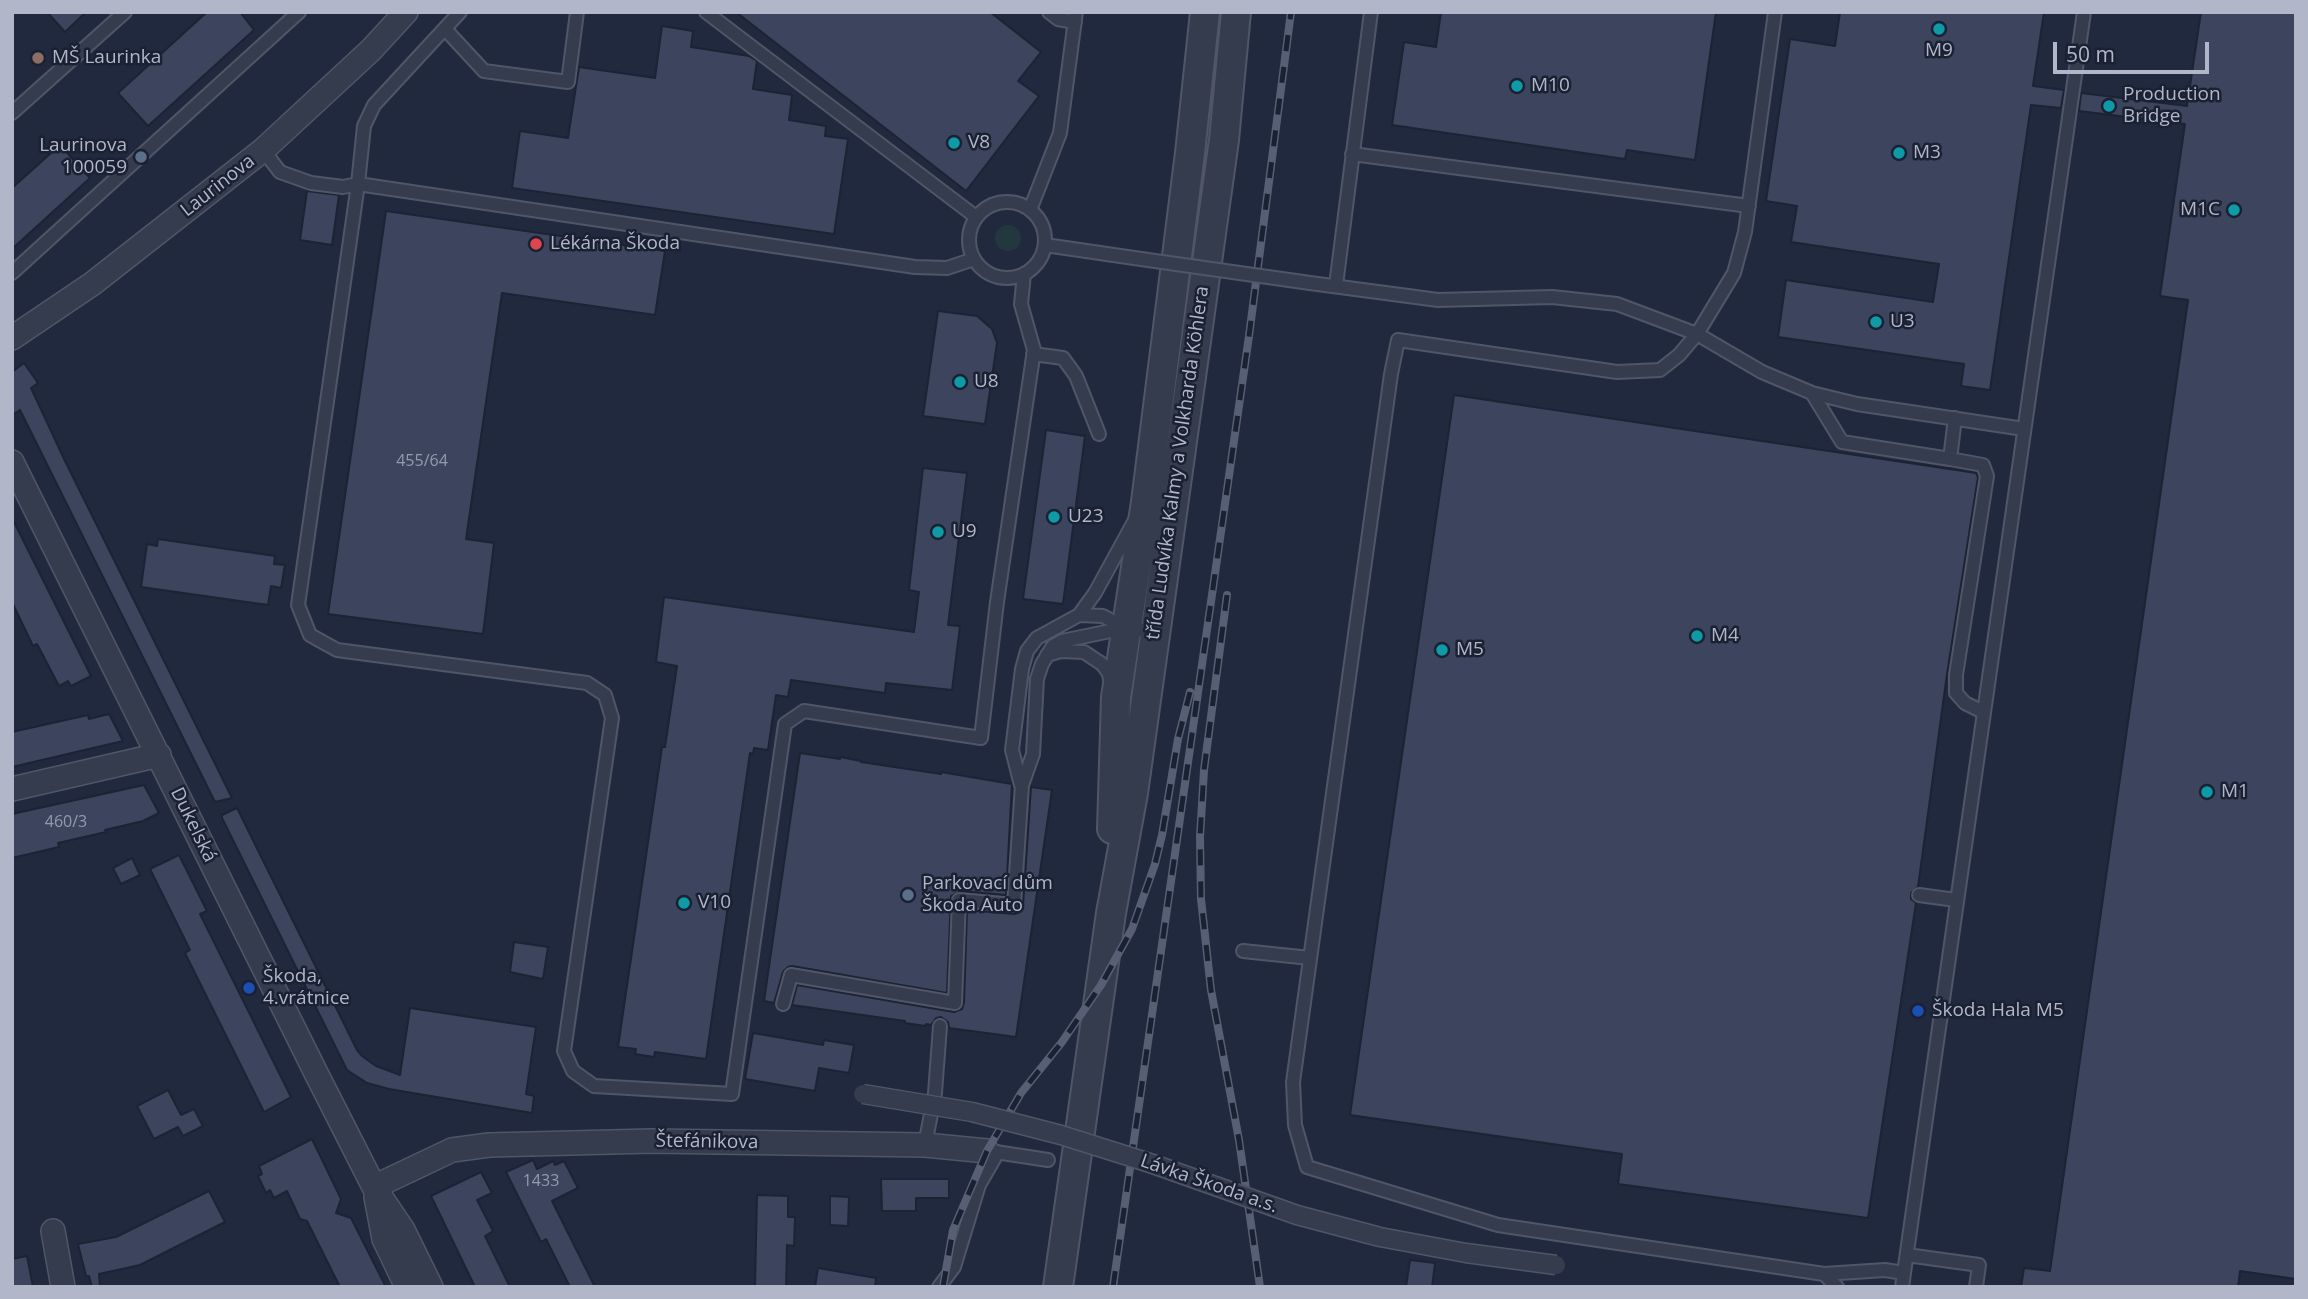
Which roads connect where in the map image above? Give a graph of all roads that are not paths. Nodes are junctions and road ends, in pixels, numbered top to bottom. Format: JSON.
{"nodes":[{"id":1,"x":125,"y":12,"type":"edge"},
{"id":2,"x":299,"y":12,"type":"edge"},
{"id":3,"x":406,"y":12,"type":"edge"},
{"id":4,"x":460,"y":12,"type":"edge"},
{"id":5,"x":577,"y":12,"type":"edge"},
{"id":6,"x":706,"y":12,"type":"edge"},
{"id":7,"x":1049,"y":12,"type":"edge"},
{"id":8,"x":1205,"y":12,"type":"edge"},
{"id":9,"x":1236,"y":12,"type":"edge"},
{"id":10,"x":1371,"y":12,"type":"edge"},
{"id":11,"x":1775,"y":12,"type":"edge"},
{"id":12,"x":2084,"y":12,"type":"edge"},
{"id":13,"x":1075,"y":17,"type":"edge"},
{"id":14,"x":445,"y":29,"type":"junction"},
{"id":15,"x":12,"y":113,"type":"edge"},
{"id":16,"x":264,"y":149,"type":"junction"},
{"id":17,"x":1352,"y":154,"type":"junction"},
{"id":18,"x":358,"y":184,"type":"junction"},
{"id":19,"x":1749,"y":206,"type":"junction"},
{"id":20,"x":1030,"y":210,"type":"junction"},
{"id":21,"x":976,"y":217,"type":"junction"},
{"id":22,"x":1045,"y":245,"type":"junction"},
{"id":23,"x":974,"y":259,"type":"junction"},
{"id":24,"x":12,"y":273,"type":"edge"},
{"id":25,"x":1024,"y":274,"type":"junction"},
{"id":26,"x":1336,"y":285,"type":"junction"},
{"id":27,"x":1697,"y":334,"type":"junction"},
{"id":28,"x":12,"y":338,"type":"edge"},
{"id":29,"x":1033,"y":354,"type":"junction"},
{"id":30,"x":1812,"y":393,"type":"junction"},
{"id":31,"x":1955,"y":418,"type":"junction"},
{"id":32,"x":2024,"y":429,"type":"junction"},
{"id":33,"x":1099,"y":434,"type":"dead end"},
{"id":34,"x":1950,"y":459,"type":"junction"},
{"id":35,"x":12,"y":462,"type":"edge"},
{"id":36,"x":1146,"y":502,"type":"junction"},
{"id":37,"x":1079,"y":615,"type":"junction"},
{"id":38,"x":1125,"y":628,"type":"junction"},
{"id":39,"x":1154,"y":632,"type":"junction"},
{"id":40,"x":1046,"y":655,"type":"junction"},
{"id":41,"x":1116,"y":697,"type":"junction"},
{"id":42,"x":1983,"y":712,"type":"junction"},
{"id":43,"x":159,"y":755,"type":"junction"},
{"id":44,"x":1022,"y":785,"type":"junction"},
{"id":45,"x":12,"y":789,"type":"edge"},
{"id":46,"x":1919,"y":895,"type":"dead end"},
{"id":47,"x":1956,"y":900,"type":"junction"},
{"id":48,"x":1111,"y":913,"type":"junction"},
{"id":49,"x":1243,"y":951,"type":"dead end"},
{"id":50,"x":1310,"y":958,"type":"junction"},
{"id":51,"x":783,"y":1004,"type":"dead end"},
{"id":52,"x":940,"y":1026,"type":"dead end"},
{"id":53,"x":863,"y":1094,"type":"dead end"},
{"id":54,"x":925,"y":1145,"type":"junction"},
{"id":55,"x":992,"y":1152,"type":"junction"},
{"id":56,"x":1048,"y":1160,"type":"dead end"},
{"id":57,"x":374,"y":1187,"type":"junction"},
{"id":58,"x":52,"y":1231,"type":"dead end"},
{"id":59,"x":1907,"y":1255,"type":"junction"},
{"id":60,"x":1556,"y":1265,"type":"dead end"},
{"id":61,"x":1904,"y":1273,"type":"junction"},
{"id":62,"x":1824,"y":1274,"type":"junction"},
{"id":63,"x":63,"y":1287,"type":"edge"},
{"id":64,"x":407,"y":1287,"type":"edge"},
{"id":65,"x":431,"y":1287,"type":"edge"},
{"id":66,"x":939,"y":1287,"type":"edge"},
{"id":67,"x":1058,"y":1287,"type":"edge"},
{"id":68,"x":1837,"y":1287,"type":"edge"},
{"id":69,"x":1902,"y":1287,"type":"edge"},
{"id":70,"x":1976,"y":1287,"type":"edge"}],
"edges":[{"from":1,"to":15,"type":"lane"},
{"from":2,"to":24,"type":"lane"},
{"from":3,"to":16,"type":"street","name":"Laurinova"},
{"from":4,"to":14,"type":"lane"},
{"from":5,"to":14,"type":"lane"},
{"from":6,"to":21,"type":"lane"},
{"from":7,"to":13,"type":"lane"},
{"from":8,"to":36,"type":"street","name":"třída Ludvíka Kalmy a Volkharda Köhlera"},
{"from":9,"to":39,"type":"street","name":"třída Ludvíka Kalmy a Volkharda Köhlera"},
{"from":10,"to":17,"type":"lane"},
{"from":11,"to":19,"type":"lane"},
{"from":12,"to":32,"type":"lane"},
{"from":13,"to":20,"type":"lane"},
{"from":14,"to":18,"type":"lane"},
{"from":16,"to":18,"type":"lane"},
{"from":16,"to":28,"type":"street","name":"Laurinova"},
{"from":17,"to":19,"type":"lane"},
{"from":17,"to":26,"type":"lane"},
{"from":18,"to":23,"type":"lane"},
{"from":18,"to":29,"type":"lane"},
{"from":19,"to":27,"type":"lane"},
{"from":20,"to":21,"type":"lane"},
{"from":20,"to":22,"type":"lane"},
{"from":21,"to":23,"type":"lane"},
{"from":22,"to":25,"type":"lane"},
{"from":22,"to":26,"type":"lane","bridge":true},
{"from":23,"to":25,"type":"lane"},
{"from":25,"to":29,"type":"lane"},
{"from":26,"to":27,"type":"lane"},
{"from":27,"to":30,"type":"lane"},
{"from":27,"to":50,"type":"lane"},
{"from":29,"to":33,"type":"lane"},
{"from":30,"to":31,"type":"lane"},
{"from":30,"to":34,"type":"lane"},
{"from":31,"to":32,"type":"lane"},
{"from":31,"to":34,"type":"lane"},
{"from":32,"to":42,"type":"lane"},
{"from":34,"to":42,"type":"lane"},
{"from":35,"to":43,"type":"street","name":"Dukelská"},
{"from":36,"to":37,"type":"lane"},
{"from":36,"to":38,"type":"street","name":"třída Ludvíka Kalmy a Volkharda Köhlera"},
{"from":37,"to":38,"type":"lane"},
{"from":37,"to":44,"type":"lane"},
{"from":38,"to":39,"type":"lane"},
{"from":38,"to":40,"type":"lane"},
{"from":38,"to":41,"type":"street","name":"třída Ludvíka Kalmy a Volkharda Köhlera"},
{"from":39,"to":48,"type":"street","name":"třída Ludvíka Kalmy a Volkharda Köhlera"},
{"from":40,"to":41,"type":"lane"},
{"from":40,"to":44,"type":"lane"},
{"from":41,"to":48,"type":"street","name":"třída Ludvíka Kalmy a Volkharda Köhlera"},
{"from":42,"to":47,"type":"lane"},
{"from":43,"to":45,"type":"street"},
{"from":43,"to":57,"type":"street","name":"Dukelská"},
{"from":44,"to":51,"type":"lane"},
{"from":46,"to":47,"type":"lane"},
{"from":47,"to":59,"type":"lane"},
{"from":48,"to":67,"type":"street","name":"třída Ludvíka Kalmy a Volkharda Köhlera"},
{"from":49,"to":50,"type":"lane"},
{"from":50,"to":62,"type":"lane"},
{"from":52,"to":54,"type":"lane"},
{"from":53,"to":60,"type":"street","name":"Lávka Škoda a.s.","bridge":true},
{"from":54,"to":55,"type":"street","name":"Štefánikova"},
{"from":54,"to":57,"type":"street","name":"Štefánikova"},
{"from":55,"to":56,"type":"lane","name":"Štefánikova"},
{"from":55,"to":66,"type":"lane"},
{"from":57,"to":64,"type":"street","name":"Dukelská"},
{"from":57,"to":65,"type":"street","name":"Dukelská"},
{"from":58,"to":63,"type":"street"},
{"from":59,"to":61,"type":"lane"},
{"from":59,"to":70,"type":"lane"},
{"from":61,"to":62,"type":"lane"},
{"from":61,"to":69,"type":"lane"},
{"from":62,"to":68,"type":"lane"}]}
